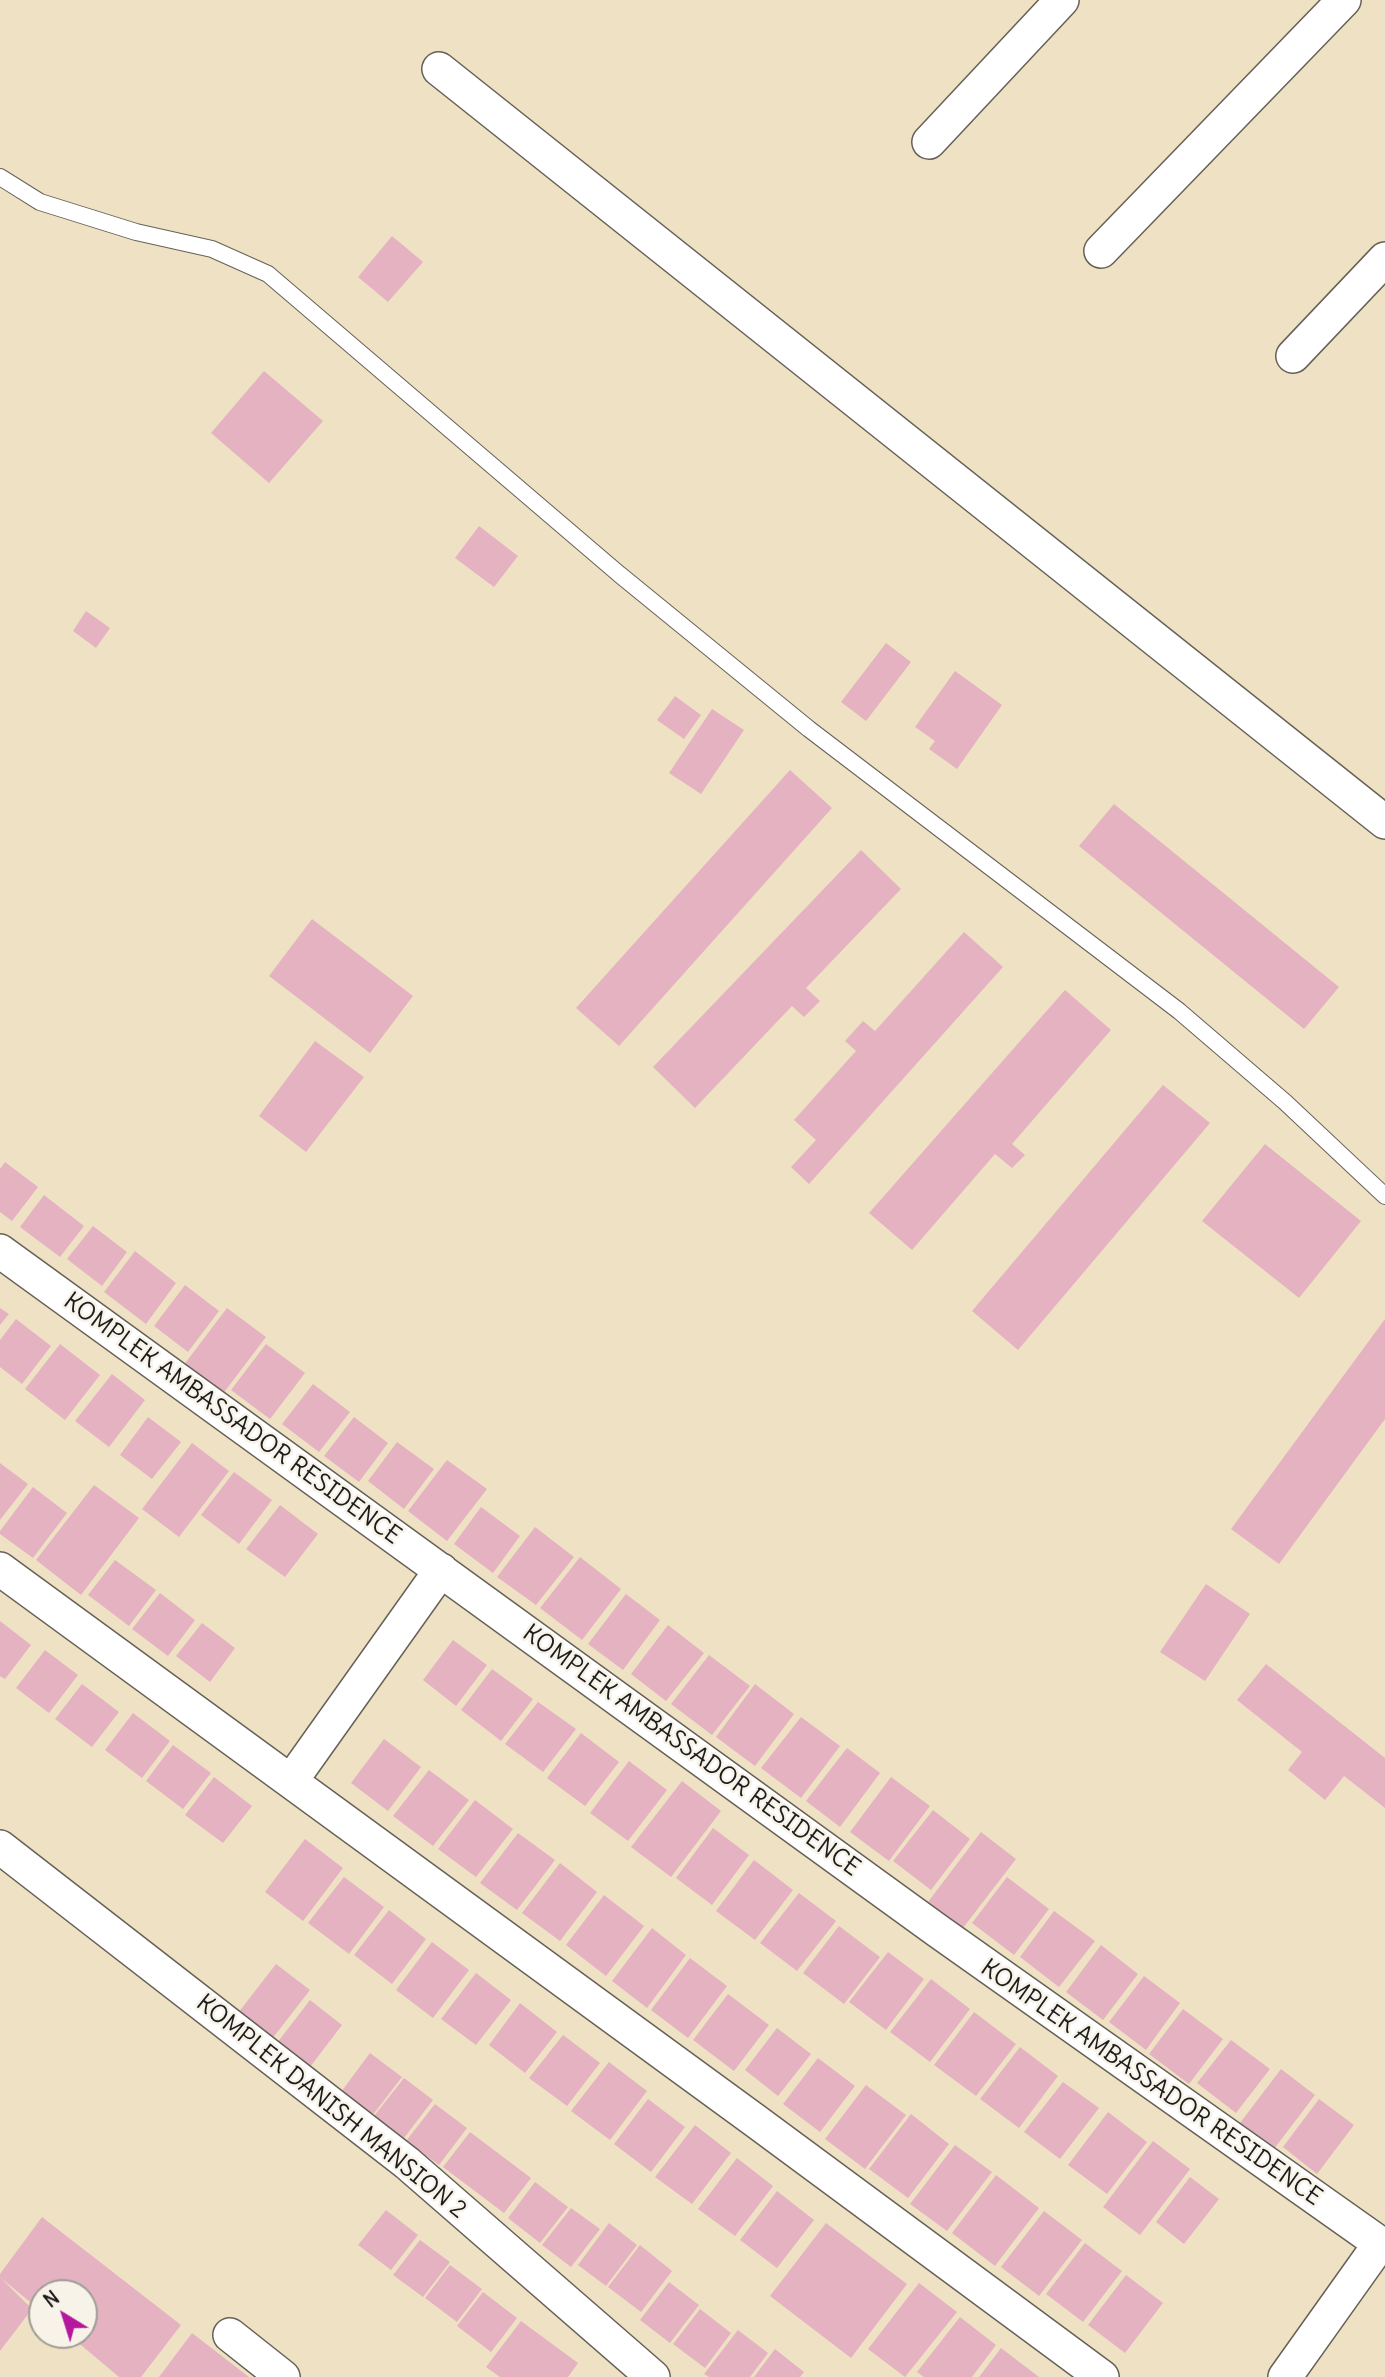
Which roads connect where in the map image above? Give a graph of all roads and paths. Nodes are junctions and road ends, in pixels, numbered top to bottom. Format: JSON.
{"nodes":[{"id":1,"x":1062,"y":0,"type":"edge"},
{"id":2,"x":1344,"y":0,"type":"edge"},
{"id":3,"x":439,"y":69,"type":"dead end"},
{"id":4,"x":929,"y":142,"type":"dead end"},
{"id":5,"x":0,"y":177,"type":"edge"},
{"id":6,"x":1101,"y":251,"type":"dead end"},
{"id":7,"x":1385,"y":259,"type":"edge"},
{"id":8,"x":1293,"y":356,"type":"dead end"},
{"id":9,"x":1385,"y":822,"type":"edge"},
{"id":10,"x":1385,"y":1196,"type":"edge"},
{"id":11,"x":0,"y":1251,"type":"edge"},
{"id":12,"x":0,"y":1569,"type":"edge"},
{"id":13,"x":441,"y":1570,"type":"junction"},
{"id":14,"x":291,"y":1781,"type":"junction"},
{"id":15,"x":0,"y":1847,"type":"edge"},
{"id":16,"x":1382,"y":2246,"type":"edge"},
{"id":17,"x":230,"y":2335,"type":"dead end"},
{"id":18,"x":283,"y":2377,"type":"edge"},
{"id":19,"x":653,"y":2377,"type":"edge"},
{"id":20,"x":1102,"y":2377,"type":"edge"},
{"id":21,"x":1285,"y":2377,"type":"edge"}],
"edges":[{"from":1,"to":4,"type":"street"},
{"from":2,"to":6,"type":"street"},
{"from":3,"to":9,"type":"street"},
{"from":5,"to":10,"type":"lane"},
{"from":7,"to":8,"type":"street"},
{"from":11,"to":13,"type":"street","name":"KOMPLEK AMBASSADOR RESIDENCE"},
{"from":12,"to":14,"type":"street"},
{"from":13,"to":14,"type":"street"},
{"from":13,"to":16,"type":"street","name":"KOMPLEK AMBASSADOR RESIDENCE"},
{"from":14,"to":20,"type":"street"},
{"from":15,"to":19,"type":"street","name":"KOMPLEK DANISH MANSION 2"},
{"from":16,"to":21,"type":"street"},
{"from":17,"to":18,"type":"street"}]}
